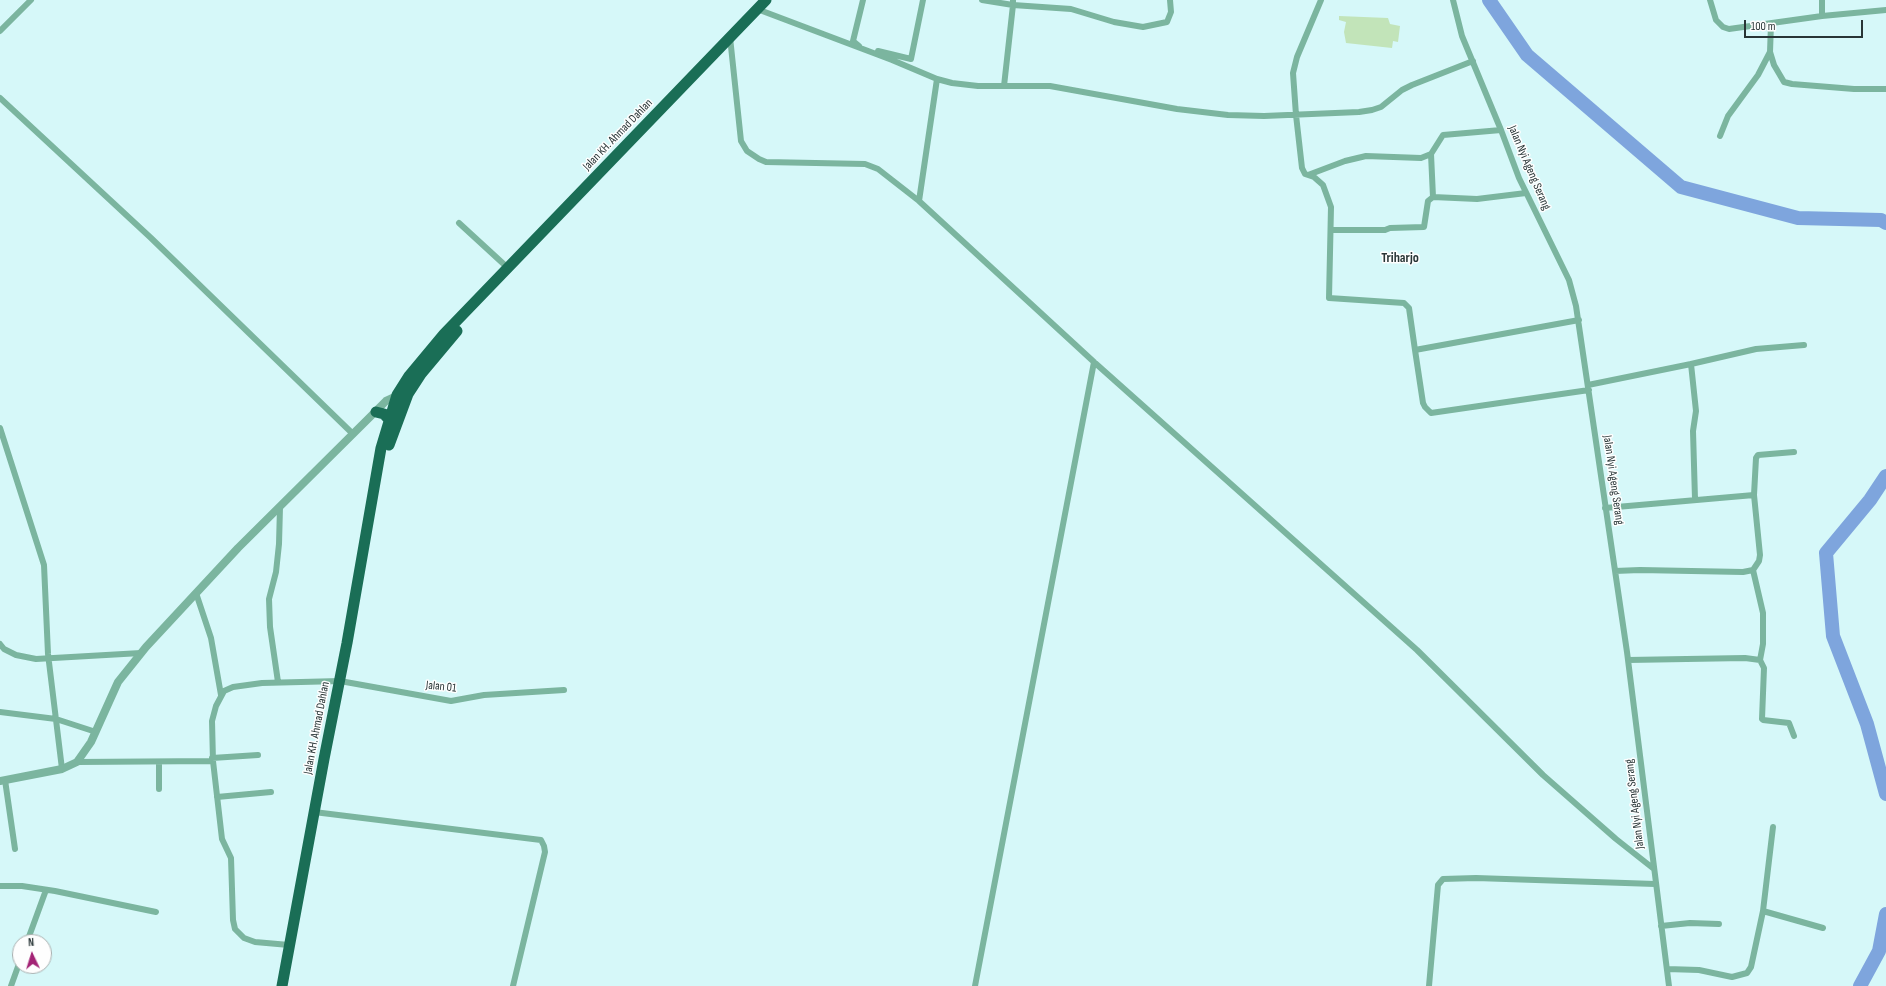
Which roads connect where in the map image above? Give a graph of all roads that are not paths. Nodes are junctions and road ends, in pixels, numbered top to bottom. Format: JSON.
{"nodes":[{"id":1,"x":31,"y":0,"type":"edge"},
{"id":2,"x":766,"y":0,"type":"edge"},
{"id":3,"x":863,"y":0,"type":"edge"},
{"id":4,"x":923,"y":0,"type":"edge"},
{"id":5,"x":982,"y":0,"type":"edge"},
{"id":6,"x":1170,"y":0,"type":"edge"},
{"id":7,"x":1321,"y":0,"type":"edge"},
{"id":8,"x":1453,"y":0,"type":"edge"},
{"id":9,"x":1710,"y":0,"type":"edge"},
{"id":10,"x":1822,"y":0,"type":"edge"},
{"id":11,"x":1013,"y":3,"type":"edge"},
{"id":12,"x":758,"y":8,"type":"junction"},
{"id":13,"x":1886,"y":10,"type":"edge"},
{"id":14,"x":1822,"y":16,"type":"junction"},
{"id":15,"x":1771,"y":24,"type":"junction"},
{"id":16,"x":0,"y":31,"type":"edge"},
{"id":17,"x":730,"y":37,"type":"junction"},
{"id":18,"x":1770,"y":52,"type":"junction"},
{"id":19,"x":1473,"y":61,"type":"junction"},
{"id":20,"x":937,"y":79,"type":"junction"},
{"id":21,"x":1004,"y":86,"type":"junction"},
{"id":22,"x":1886,"y":89,"type":"edge"},
{"id":23,"x":0,"y":98,"type":"edge"},
{"id":24,"x":1296,"y":115,"type":"junction"},
{"id":25,"x":1501,"y":130,"type":"junction"},
{"id":26,"x":1720,"y":136,"type":"dead end"},
{"id":27,"x":1431,"y":154,"type":"junction"},
{"id":28,"x":1308,"y":175,"type":"junction"},
{"id":29,"x":1526,"y":193,"type":"junction"},
{"id":30,"x":1433,"y":197,"type":"junction"},
{"id":31,"x":919,"y":201,"type":"junction"},
{"id":32,"x":459,"y":223,"type":"dead end"},
{"id":33,"x":1332,"y":230,"type":"junction"},
{"id":34,"x":506,"y":267,"type":"junction"},
{"id":35,"x":1579,"y":320,"type":"junction"},
{"id":36,"x":1804,"y":345,"type":"dead end"},
{"id":37,"x":1415,"y":350,"type":"junction"},
{"id":38,"x":1094,"y":362,"type":"junction"},
{"id":39,"x":1691,"y":364,"type":"junction"},
{"id":40,"x":1588,"y":388,"type":"junction"},
{"id":41,"x":402,"y":394,"type":"junction"},
{"id":42,"x":376,"y":412,"type":"junction"},
{"id":43,"x":392,"y":422,"type":"junction"},
{"id":44,"x":0,"y":428,"type":"edge"},
{"id":45,"x":353,"y":434,"type":"junction"},
{"id":46,"x":1794,"y":452,"type":"dead end"},
{"id":47,"x":1754,"y":495,"type":"junction"},
{"id":48,"x":1695,"y":499,"type":"junction"},
{"id":49,"x":280,"y":507,"type":"junction"},
{"id":50,"x":1605,"y":508,"type":"junction"},
{"id":51,"x":1753,"y":570,"type":"junction"},
{"id":52,"x":1615,"y":571,"type":"junction"},
{"id":53,"x":196,"y":593,"type":"junction"},
{"id":54,"x":0,"y":644,"type":"edge"},
{"id":55,"x":141,"y":653,"type":"junction"},
{"id":56,"x":48,"y":659,"type":"junction"},
{"id":57,"x":1628,"y":660,"type":"junction"},
{"id":58,"x":1760,"y":660,"type":"junction"},
{"id":59,"x":340,"y":681,"type":"junction"},
{"id":60,"x":278,"y":682,"type":"junction"},
{"id":61,"x":564,"y":690,"type":"dead end"},
{"id":62,"x":221,"y":695,"type":"junction"},
{"id":63,"x":0,"y":712,"type":"edge"},
{"id":64,"x":56,"y":719,"type":"junction"},
{"id":65,"x":96,"y":732,"type":"junction"},
{"id":66,"x":1794,"y":736,"type":"dead end"},
{"id":67,"x":258,"y":755,"type":"dead end"},
{"id":68,"x":213,"y":760,"type":"junction"},
{"id":69,"x":77,"y":762,"type":"junction"},
{"id":70,"x":159,"y":762,"type":"junction"},
{"id":71,"x":62,"y":769,"type":"junction"},
{"id":72,"x":3,"y":780,"type":"edge"},
{"id":73,"x":158,"y":789,"type":"dead end"},
{"id":74,"x":271,"y":792,"type":"dead end"},
{"id":75,"x":217,"y":797,"type":"junction"},
{"id":76,"x":314,"y":812,"type":"junction"},
{"id":77,"x":1773,"y":827,"type":"dead end"},
{"id":78,"x":15,"y":849,"type":"dead end"},
{"id":79,"x":1654,"y":869,"type":"junction"},
{"id":80,"x":1655,"y":884,"type":"junction"},
{"id":81,"x":0,"y":886,"type":"edge"},
{"id":82,"x":46,"y":890,"type":"junction"},
{"id":83,"x":1763,"y":911,"type":"junction"},
{"id":84,"x":156,"y":912,"type":"dead end"},
{"id":85,"x":1719,"y":924,"type":"dead end"},
{"id":86,"x":1661,"y":926,"type":"junction"},
{"id":87,"x":1823,"y":928,"type":"dead end"},
{"id":88,"x":30,"y":934,"type":"edge"},
{"id":89,"x":290,"y":945,"type":"junction"},
{"id":90,"x":1667,"y":969,"type":"junction"},
{"id":91,"x":15,"y":974,"type":"edge"},
{"id":92,"x":11,"y":986,"type":"edge"},
{"id":93,"x":282,"y":986,"type":"edge"},
{"id":94,"x":513,"y":986,"type":"edge"},
{"id":95,"x":976,"y":986,"type":"edge"},
{"id":96,"x":1429,"y":986,"type":"edge"},
{"id":97,"x":1669,"y":986,"type":"edge"}],
"edges":[{"from":1,"to":16,"type":"street"},
{"from":2,"to":12,"type":"highway","name":"Jalan KH. Ahmad Dahlan"},
{"from":3,"to":4,"type":"street"},
{"from":5,"to":11,"type":"street"},
{"from":6,"to":11,"type":"street"},
{"from":7,"to":24,"type":"street"},
{"from":8,"to":19,"type":"street","name":"Jalan Nyi Ageng Serang"},
{"from":9,"to":15,"type":"street"},
{"from":10,"to":14,"type":"street"},
{"from":11,"to":21,"type":"street"},
{"from":12,"to":17,"type":"highway","name":"Jalan KH. Ahmad Dahlan"},
{"from":12,"to":20,"type":"street"},
{"from":13,"to":14,"type":"street"},
{"from":14,"to":15,"type":"street"},
{"from":15,"to":18,"type":"street"},
{"from":17,"to":31,"type":"street"},
{"from":17,"to":34,"type":"highway","name":"Jalan KH. Ahmad Dahlan"},
{"from":18,"to":22,"type":"street"},
{"from":18,"to":26,"type":"street"},
{"from":19,"to":24,"type":"street"},
{"from":19,"to":25,"type":"street","name":"Jalan Nyi Ageng Serang"},
{"from":20,"to":21,"type":"street"},
{"from":20,"to":31,"type":"street"},
{"from":21,"to":24,"type":"street"},
{"from":23,"to":45,"type":"street"},
{"from":24,"to":28,"type":"street"},
{"from":25,"to":27,"type":"street"},
{"from":25,"to":29,"type":"street","name":"Jalan Nyi Ageng Serang"},
{"from":27,"to":28,"type":"street"},
{"from":27,"to":30,"type":"street"},
{"from":28,"to":33,"type":"street"},
{"from":29,"to":30,"type":"street"},
{"from":29,"to":35,"type":"street","name":"Jalan Nyi Ageng Serang"},
{"from":30,"to":33,"type":"street"},
{"from":31,"to":38,"type":"street"},
{"from":32,"to":34,"type":"street"},
{"from":33,"to":37,"type":"street"},
{"from":34,"to":41,"type":"highway","name":"Jalan KH. Ahmad Dahlan"},
{"from":35,"to":37,"type":"street"},
{"from":35,"to":40,"type":"street","name":"Jalan Nyi Ageng Serang"},
{"from":36,"to":39,"type":"street"},
{"from":37,"to":40,"type":"street"},
{"from":38,"to":79,"type":"street"},
{"from":38,"to":95,"type":"street"},
{"from":39,"to":40,"type":"street"},
{"from":39,"to":48,"type":"street"},
{"from":40,"to":50,"type":"street","name":"Jalan Nyi Ageng Serang"},
{"from":41,"to":42,"type":"street"},
{"from":41,"to":43,"type":"highway","name":"Jalan KH. Ahmad Dahlan"},
{"from":42,"to":43,"type":"highway"},
{"from":42,"to":45,"type":"street"},
{"from":43,"to":59,"type":"highway","name":"Jalan KH. Ahmad Dahlan"},
{"from":44,"to":56,"type":"street"},
{"from":45,"to":49,"type":"street"},
{"from":46,"to":47,"type":"street"},
{"from":47,"to":48,"type":"street"},
{"from":47,"to":51,"type":"street"},
{"from":48,"to":50,"type":"street"},
{"from":49,"to":53,"type":"street"},
{"from":49,"to":60,"type":"street"},
{"from":50,"to":52,"type":"street","name":"Jalan Nyi Ageng Serang"},
{"from":51,"to":52,"type":"street"},
{"from":51,"to":58,"type":"street"},
{"from":52,"to":57,"type":"street","name":"Jalan Nyi Ageng Serang"},
{"from":53,"to":55,"type":"street"},
{"from":53,"to":62,"type":"street"},
{"from":54,"to":56,"type":"street"},
{"from":55,"to":56,"type":"street"},
{"from":55,"to":65,"type":"street"},
{"from":56,"to":64,"type":"street"},
{"from":57,"to":58,"type":"street"},
{"from":57,"to":79,"type":"street","name":"Jalan Nyi Ageng Serang"},
{"from":58,"to":66,"type":"street"},
{"from":59,"to":60,"type":"street","name":"Jalan 01"},
{"from":59,"to":61,"type":"street","name":"Jalan 01"},
{"from":59,"to":76,"type":"highway","name":"Jalan KH. Ahmad Dahlan"},
{"from":60,"to":62,"type":"street","name":"Jalan 01"},
{"from":62,"to":68,"type":"street"},
{"from":63,"to":64,"type":"street"},
{"from":64,"to":65,"type":"street"},
{"from":64,"to":71,"type":"street"},
{"from":65,"to":69,"type":"street"},
{"from":67,"to":68,"type":"street"},
{"from":68,"to":70,"type":"street"},
{"from":68,"to":75,"type":"street"},
{"from":69,"to":70,"type":"street"},
{"from":69,"to":71,"type":"street"},
{"from":70,"to":73,"type":"street"},
{"from":71,"to":72,"type":"street"},
{"from":72,"to":78,"type":"street"},
{"from":74,"to":75,"type":"street"},
{"from":75,"to":89,"type":"street"},
{"from":76,"to":89,"type":"highway","name":"Jalan KH. Ahmad Dahlan"},
{"from":76,"to":94,"type":"street"},
{"from":77,"to":83,"type":"street"},
{"from":79,"to":80,"type":"street","name":"Jalan Nyi Ageng Serang"},
{"from":80,"to":86,"type":"street","name":"Jalan Nyi Ageng Serang"},
{"from":80,"to":96,"type":"street"},
{"from":81,"to":82,"type":"street"},
{"from":82,"to":84,"type":"street"},
{"from":82,"to":88,"type":"street"},
{"from":83,"to":87,"type":"street"},
{"from":83,"to":90,"type":"street"},
{"from":85,"to":86,"type":"street"},
{"from":86,"to":90,"type":"street","name":"Jalan Nyi Ageng Serang"},
{"from":89,"to":93,"type":"highway","name":"Jalan KH. Ahmad Dahlan"},
{"from":90,"to":97,"type":"street","name":"Jalan Nyi Ageng Serang"},
{"from":91,"to":92,"type":"street"}]}
